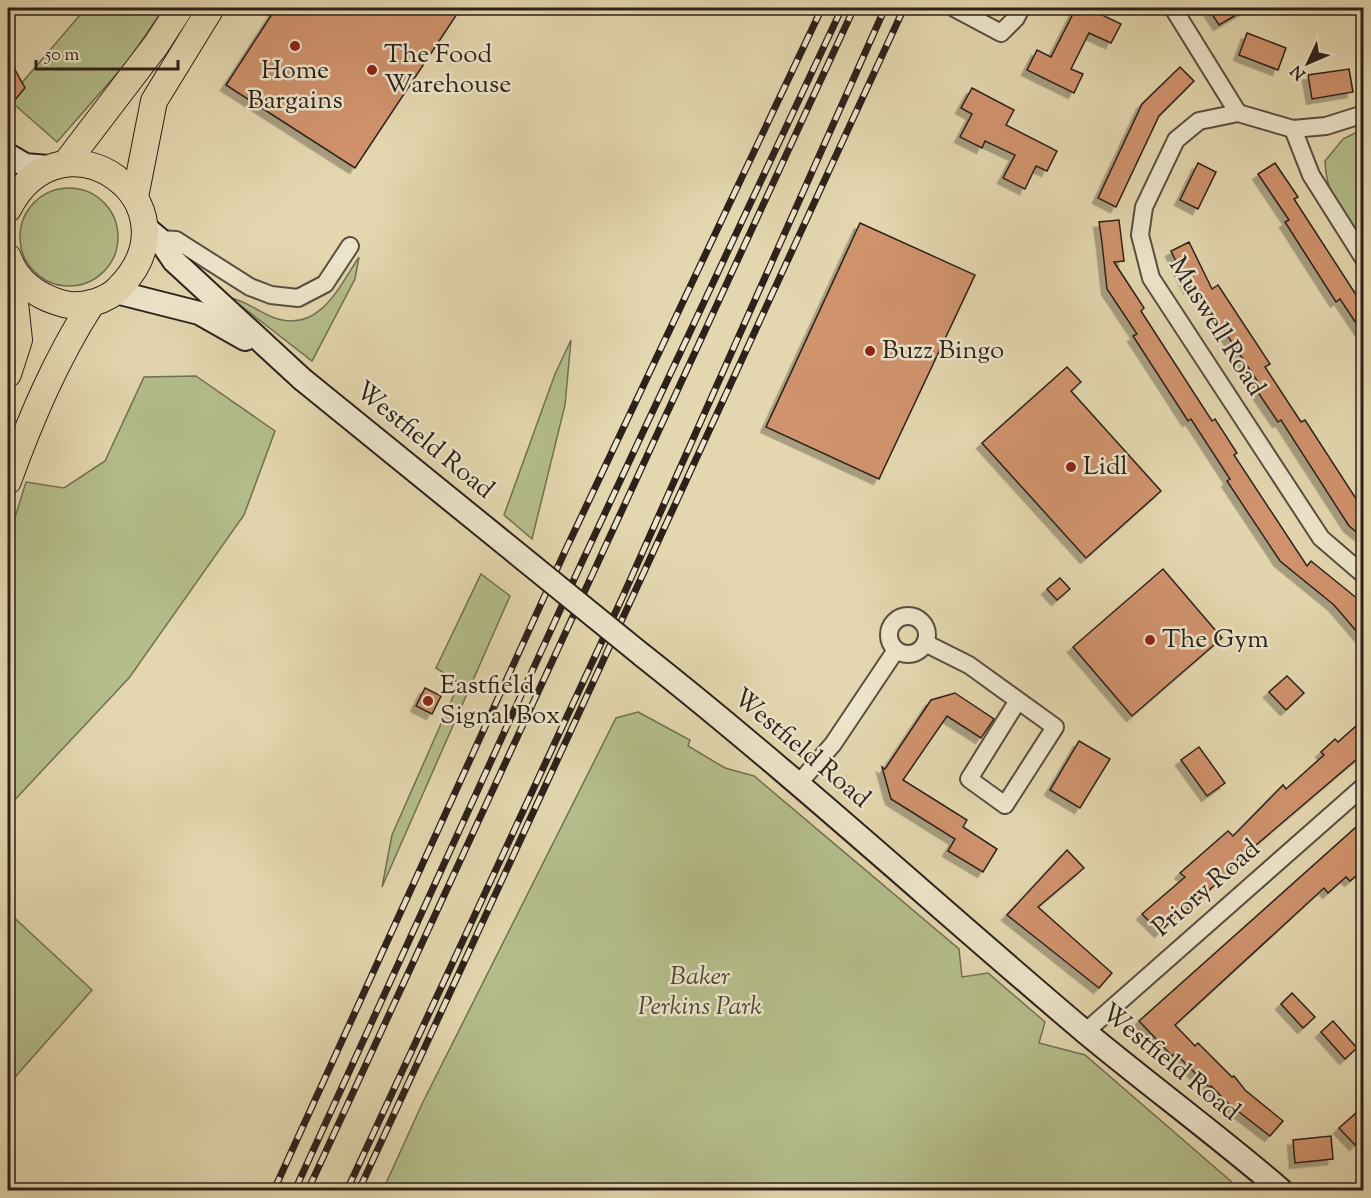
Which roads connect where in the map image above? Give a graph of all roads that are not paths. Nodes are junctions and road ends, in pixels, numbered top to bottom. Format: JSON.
{"nodes":[{"id":1,"x":180,"y":8,"type":"edge"},
{"id":2,"x":211,"y":8,"type":"edge"},
{"id":3,"x":954,"y":8,"type":"edge"},
{"id":4,"x":1021,"y":8,"type":"edge"},
{"id":5,"x":1173,"y":8,"type":"edge"},
{"id":6,"x":1238,"y":112,"type":"junction"},
{"id":7,"x":1364,"y":114,"type":"edge"},
{"id":8,"x":1293,"y":129,"type":"junction"},
{"id":9,"x":8,"y":155,"type":"edge"},
{"id":10,"x":57,"y":165,"type":"junction"},
{"id":11,"x":135,"y":197,"type":"junction"},
{"id":12,"x":8,"y":209,"type":"edge"},
{"id":13,"x":152,"y":233,"type":"junction"},
{"id":14,"x":350,"y":246,"type":"dead end"},
{"id":15,"x":1364,"y":259,"type":"edge"},
{"id":16,"x":9,"y":261,"type":"edge"},
{"id":17,"x":116,"y":292,"type":"junction"},
{"id":18,"x":92,"y":303,"type":"junction"},
{"id":19,"x":277,"y":358,"type":"junction"},
{"id":20,"x":8,"y":374,"type":"edge"},
{"id":21,"x":8,"y":481,"type":"edge"},
{"id":22,"x":1364,"y":575,"type":"edge"},
{"id":23,"x":925,"y":643,"type":"junction"},
{"id":24,"x":896,"y":650,"type":"junction"},
{"id":25,"x":1017,"y":702,"type":"junction"},
{"id":26,"x":799,"y":783,"type":"junction"},
{"id":27,"x":1364,"y":786,"type":"edge"},
{"id":28,"x":1085,"y":1032,"type":"junction"},
{"id":29,"x":1281,"y":1191,"type":"edge"}],
"edges":[{"from":1,"to":10,"type":"main road"},
{"from":2,"to":11,"type":"main road"},
{"from":3,"to":4,"type":"street"},
{"from":5,"to":6,"type":"street"},
{"from":6,"to":8,"type":"street"},
{"from":6,"to":22,"type":"street","name":"Muswell Road"},
{"from":7,"to":8,"type":"street"},
{"from":8,"to":15,"type":"street"},
{"from":9,"to":10,"type":"street"},
{"from":10,"to":11,"type":"main road"},
{"from":10,"to":12,"type":"main road"},
{"from":11,"to":13,"type":"main road"},
{"from":13,"to":14,"type":"street"},
{"from":13,"to":17,"type":"main road"},
{"from":13,"to":19,"type":"street","name":"Westfield Road"},
{"from":16,"to":18,"type":"main road"},
{"from":16,"to":20,"type":"main road"},
{"from":17,"to":18,"type":"main road"},
{"from":17,"to":19,"type":"street","name":"Westfield Road"},
{"from":18,"to":21,"type":"main road"},
{"from":19,"to":26,"type":"street","name":"Westfield Road","bridge":true},
{"from":23,"to":24,"type":"street"},
{"from":23,"to":24,"type":"street"},
{"from":23,"to":25,"type":"street"},
{"from":24,"to":26,"type":"street"},
{"from":25,"to":25,"type":"street"},
{"from":26,"to":28,"type":"street","name":"Westfield Road"},
{"from":27,"to":28,"type":"street","name":"Priory Road"},
{"from":28,"to":29,"type":"street","name":"Westfield Road"}]}
